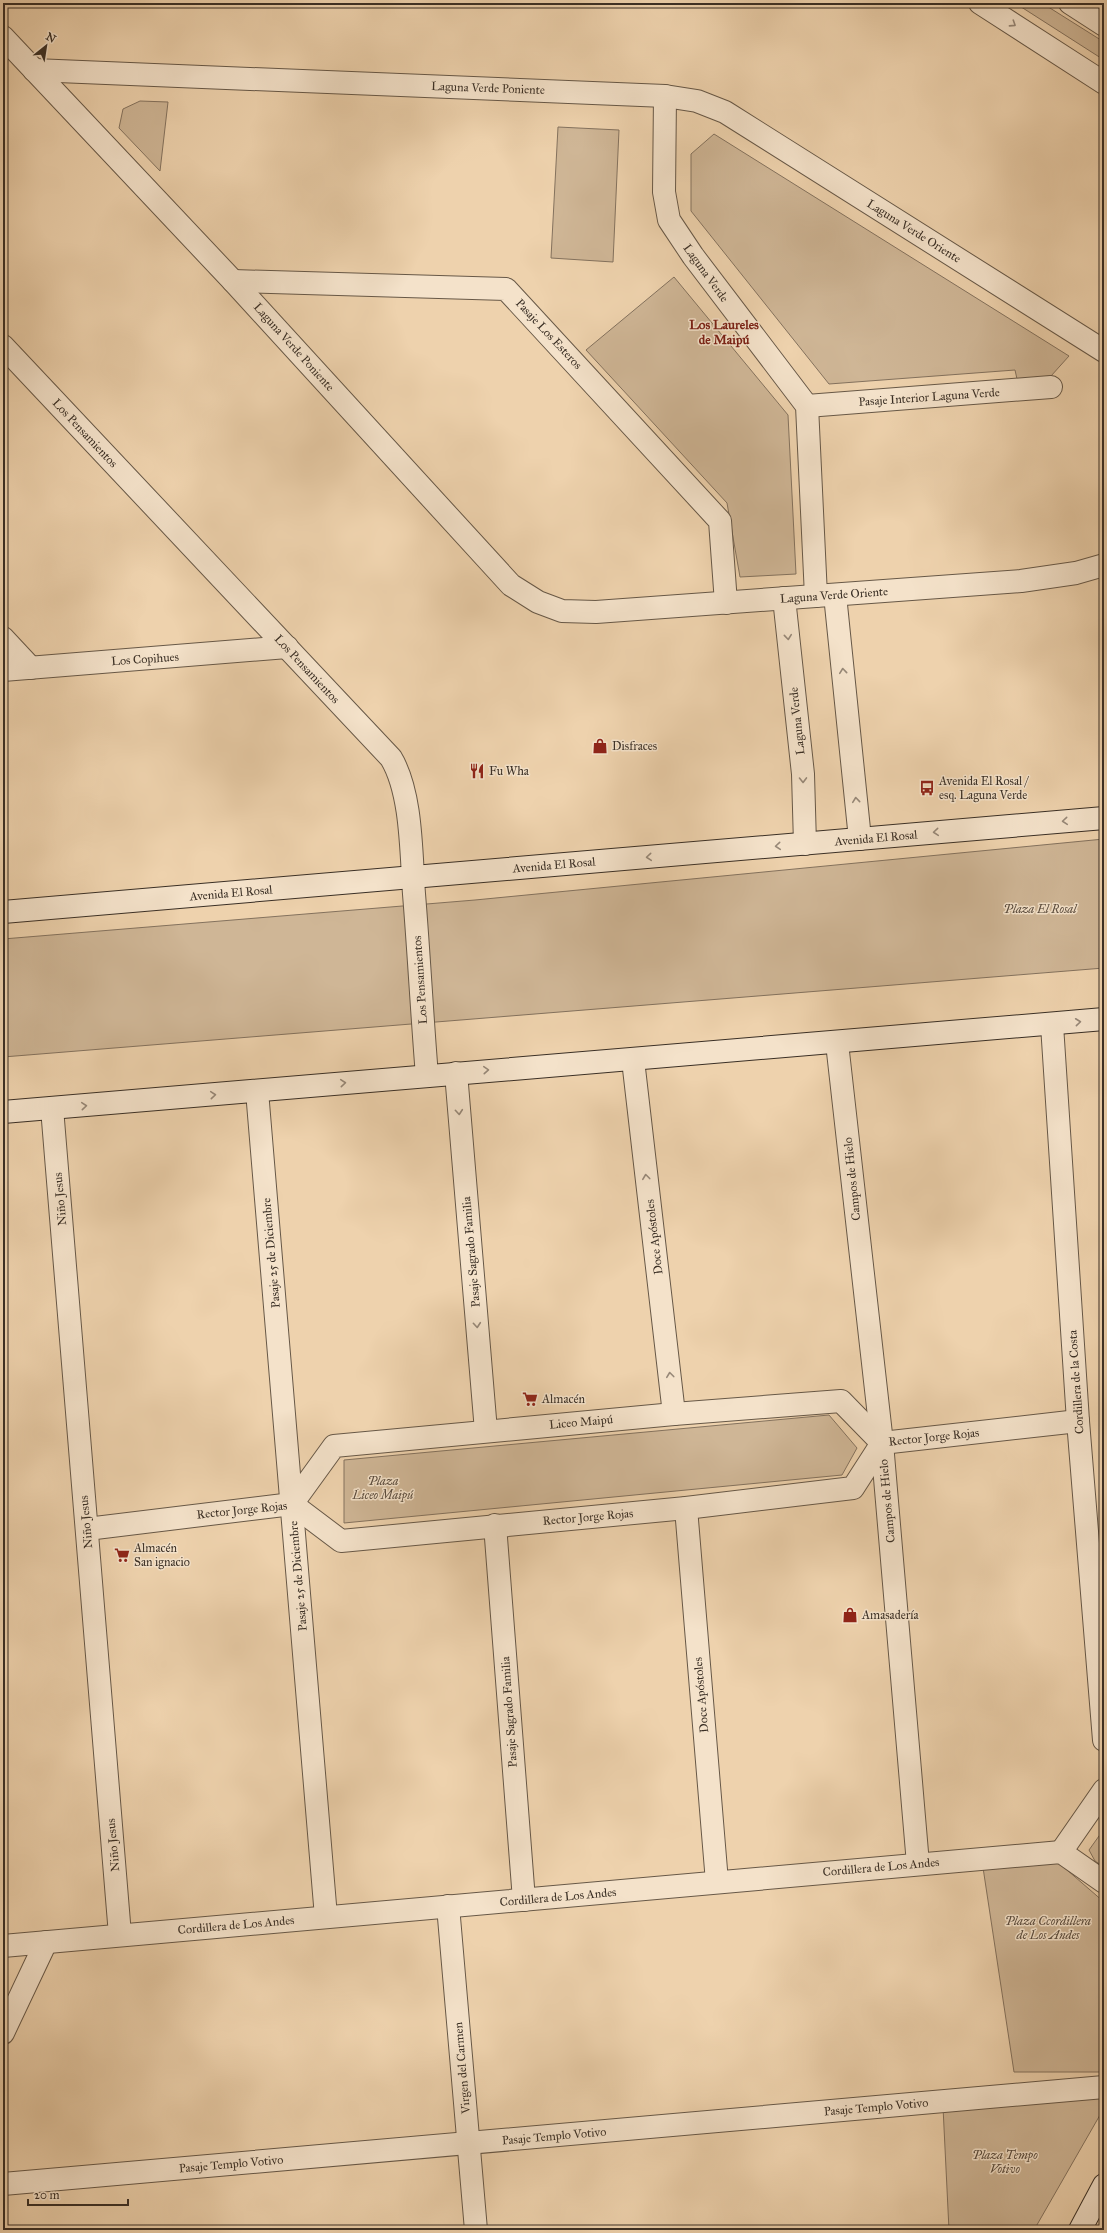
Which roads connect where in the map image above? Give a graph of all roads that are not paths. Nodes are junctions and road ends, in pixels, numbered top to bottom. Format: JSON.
{"nodes":[{"id":1,"x":980,"y":3,"type":"edge"},
{"id":2,"x":1070,"y":3,"type":"edge"},
{"id":3,"x":1104,"y":25,"type":"edge"},
{"id":4,"x":3,"y":37,"type":"edge"},
{"id":5,"x":34,"y":70,"type":"junction"},
{"id":6,"x":1104,"y":83,"type":"edge"},
{"id":7,"x":665,"y":96,"type":"junction"},
{"id":8,"x":724,"y":112,"type":"joint"},
{"id":9,"x":233,"y":281,"type":"junction"},
{"id":10,"x":3,"y":346,"type":"edge"},
{"id":11,"x":1104,"y":351,"type":"edge"},
{"id":12,"x":1051,"y":387,"type":"dead end"},
{"id":13,"x":807,"y":406,"type":"junction"},
{"id":14,"x":1104,"y":564,"type":"edge"},
{"id":15,"x":825,"y":595,"type":"junction"},
{"id":16,"x":784,"y":598,"type":"junction"},
{"id":17,"x":726,"y":603,"type":"junction"},
{"id":18,"x":562,"y":611,"type":"joint"},
{"id":19,"x":3,"y":638,"type":"edge"},
{"id":20,"x":287,"y":647,"type":"junction"},
{"id":21,"x":31,"y":668,"type":"junction"},
{"id":22,"x":3,"y":670,"type":"edge"},
{"id":23,"x":1104,"y":818,"type":"edge"},
{"id":24,"x":860,"y":839,"type":"junction"},
{"id":25,"x":806,"y":844,"type":"junction"},
{"id":26,"x":413,"y":877,"type":"junction"},
{"id":27,"x":3,"y":912,"type":"edge"},
{"id":28,"x":1104,"y":1019,"type":"edge"},
{"id":29,"x":1052,"y":1025,"type":"junction"},
{"id":30,"x":837,"y":1043,"type":"junction"},
{"id":31,"x":632,"y":1060,"type":"junction"},
{"id":32,"x":456,"y":1073,"type":"junction"},
{"id":33,"x":427,"y":1076,"type":"junction"},
{"id":34,"x":257,"y":1091,"type":"junction"},
{"id":35,"x":52,"y":1108,"type":"junction"},
{"id":36,"x":3,"y":1112,"type":"edge"},
{"id":37,"x":674,"y":1414,"type":"junction"},
{"id":38,"x":1078,"y":1421,"type":"junction"},
{"id":39,"x":486,"y":1431,"type":"junction"},
{"id":40,"x":882,"y":1443,"type":"junction"},
{"id":41,"x":292,"y":1504,"type":"junction"},
{"id":42,"x":686,"y":1508,"type":"junction"},
{"id":43,"x":495,"y":1525,"type":"junction"},
{"id":44,"x":87,"y":1529,"type":"junction"},
{"id":45,"x":1104,"y":1740,"type":"edge"},
{"id":46,"x":1104,"y":1790,"type":"edge"},
{"id":47,"x":1061,"y":1852,"type":"junction"},
{"id":48,"x":918,"y":1864,"type":"junction"},
{"id":49,"x":717,"y":1882,"type":"junction"},
{"id":50,"x":1104,"y":1882,"type":"edge"},
{"id":51,"x":524,"y":1900,"type":"junction"},
{"id":52,"x":448,"y":1906,"type":"junction"},
{"id":53,"x":326,"y":1917,"type":"junction"},
{"id":54,"x":120,"y":1936,"type":"junction"},
{"id":55,"x":46,"y":1942,"type":"junction"},
{"id":56,"x":3,"y":1946,"type":"edge"},
{"id":57,"x":3,"y":2033,"type":"edge"},
{"id":58,"x":1104,"y":2087,"type":"edge"},
{"id":59,"x":468,"y":2143,"type":"junction"},
{"id":60,"x":3,"y":2184,"type":"edge"},
{"id":61,"x":1104,"y":2185,"type":"edge"},
{"id":62,"x":476,"y":2230,"type":"edge"},
{"id":63,"x":1080,"y":2230,"type":"edge"}],
"edges":[{"from":1,"to":6,"type":"street","one_way":true},
{"from":2,"to":3,"type":"street"},
{"from":4,"to":5,"type":"street","name":"Laguna Verde Poniente"},
{"from":5,"to":7,"type":"street","name":"Laguna Verde Poniente"},
{"from":5,"to":9,"type":"street","name":"Laguna Verde Poniente"},
{"from":7,"to":8,"type":"street","name":"Laguna Verde Poniente"},
{"from":7,"to":13,"type":"street","name":"Laguna Verde"},
{"from":8,"to":11,"type":"street","name":"Laguna Verde Oriente"},
{"from":9,"to":17,"type":"street","name":"Pasaje Los Esteros"},
{"from":9,"to":18,"type":"street","name":"Laguna Verde Poniente"},
{"from":10,"to":20,"type":"street","name":"Los Pensamientos"},
{"from":12,"to":13,"type":"street","name":"Pasaje Interior Laguna Verde"},
{"from":13,"to":15,"type":"street"},
{"from":14,"to":15,"type":"street","name":"Laguna Verde Oriente"},
{"from":15,"to":16,"type":"street","name":"Laguna Verde Oriente"},
{"from":24,"to":15,"type":"street","one_way":true},
{"from":16,"to":17,"type":"street","name":"Laguna Verde Oriente"},
{"from":16,"to":25,"type":"street","name":"Laguna Verde","one_way":true},
{"from":17,"to":18,"type":"street","name":"Laguna Verde Oriente"},
{"from":19,"to":21,"type":"street"},
{"from":20,"to":21,"type":"street","name":"Los Copihues"},
{"from":20,"to":26,"type":"street","name":"Los Pensamientos"},
{"from":21,"to":22,"type":"street","name":"Los Copihues"},
{"from":23,"to":24,"type":"street","name":"Avenida El Rosal","one_way":true},
{"from":24,"to":25,"type":"street","name":"Avenida El Rosal"},
{"from":25,"to":26,"type":"street","name":"Avenida El Rosal","one_way":true},
{"from":26,"to":27,"type":"street","name":"Avenida El Rosal"},
{"from":26,"to":33,"type":"street","name":"Los Pensamientos"},
{"from":29,"to":28,"type":"street","one_way":true},
{"from":29,"to":30,"type":"street"},
{"from":29,"to":38,"type":"street","name":"Cordillera de la Costa"},
{"from":30,"to":31,"type":"street"},
{"from":30,"to":40,"type":"street","name":"Campos de Hielo"},
{"from":32,"to":31,"type":"street","one_way":true},
{"from":37,"to":31,"type":"street","name":"Doce Apóstoles","one_way":true},
{"from":32,"to":33,"type":"street"},
{"from":32,"to":39,"type":"street","name":"Pasaje Sagrado Familia","one_way":true},
{"from":34,"to":33,"type":"street","one_way":true},
{"from":35,"to":34,"type":"street","one_way":true},
{"from":34,"to":41,"type":"street","name":"Pasaje 25 de Diciembre"},
{"from":35,"to":36,"type":"street"},
{"from":35,"to":44,"type":"street","name":"Niño Jesus"},
{"from":37,"to":39,"type":"street","name":"Liceo Maipú"},
{"from":37,"to":40,"type":"street","name":"Liceo Maipú"},
{"from":38,"to":40,"type":"street","name":"Rector Jorge Rojas"},
{"from":38,"to":45,"type":"street","name":"Cordillera de la Costa"},
{"from":39,"to":41,"type":"street","name":"Liceo Maipú"},
{"from":40,"to":42,"type":"street","name":"Rector Jorge Rojas"},
{"from":40,"to":48,"type":"street","name":"Campos de Hielo"},
{"from":41,"to":43,"type":"street","name":"Rector Jorge Rojas"},
{"from":41,"to":44,"type":"street","name":"Rector Jorge Rojas"},
{"from":41,"to":53,"type":"street","name":"Pasaje 25 de Diciembre"},
{"from":42,"to":43,"type":"street","name":"Rector Jorge Rojas"},
{"from":42,"to":49,"type":"street","name":"Doce Apóstoles"},
{"from":43,"to":51,"type":"street","name":"Pasaje Sagrado Familia"},
{"from":44,"to":54,"type":"street","name":"Niño Jesus"},
{"from":46,"to":47,"type":"street"},
{"from":47,"to":48,"type":"street","name":"Cordillera de Los Andes"},
{"from":47,"to":50,"type":"street"},
{"from":48,"to":49,"type":"street","name":"Cordillera de Los Andes"},
{"from":49,"to":51,"type":"street","name":"Cordillera de Los Andes"},
{"from":51,"to":52,"type":"street","name":"Cordillera de Los Andes"},
{"from":52,"to":53,"type":"street","name":"Cordillera de Los Andes"},
{"from":52,"to":59,"type":"street","name":"Virgen del Carmen"},
{"from":53,"to":54,"type":"street","name":"Cordillera de Los Andes"},
{"from":54,"to":55,"type":"street","name":"Cordillera de Los Andes"},
{"from":55,"to":56,"type":"street","name":"Cordillera de Los Andes"},
{"from":55,"to":57,"type":"street"},
{"from":58,"to":59,"type":"street","name":"Pasaje Templo Votivo"},
{"from":59,"to":60,"type":"street","name":"Pasaje Templo Votivo"},
{"from":59,"to":62,"type":"street","name":"Virgen del Carmen"},
{"from":61,"to":63,"type":"street"}]}
